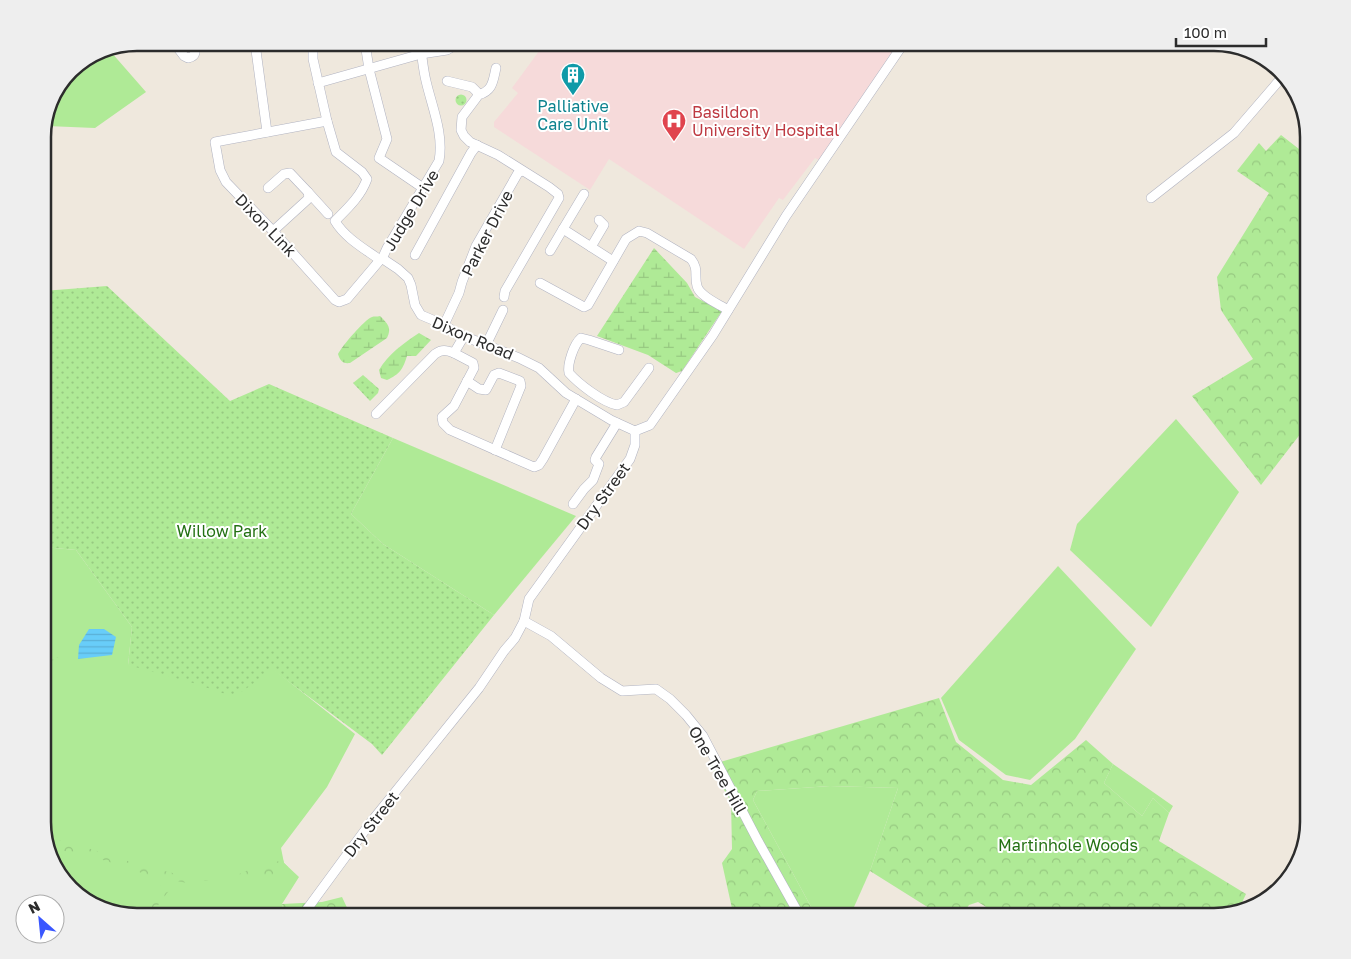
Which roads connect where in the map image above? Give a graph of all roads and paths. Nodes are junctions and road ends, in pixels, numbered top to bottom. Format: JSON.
{"nodes":[{"id":1,"x":180,"y":51,"type":"edge"},
{"id":2,"x":196,"y":51,"type":"edge"},
{"id":3,"x":256,"y":51,"type":"edge"},
{"id":4,"x":313,"y":51,"type":"edge"},
{"id":5,"x":366,"y":51,"type":"edge"},
{"id":6,"x":422,"y":51,"type":"edge"},
{"id":7,"x":441,"y":51,"type":"edge"},
{"id":8,"x":898,"y":51,"type":"edge"},
{"id":9,"x":422,"y":54,"type":"junction"},
{"id":10,"x":496,"y":68,"type":"dead end"},
{"id":11,"x":369,"y":69,"type":"junction"},
{"id":12,"x":447,"y":81,"type":"dead end"},
{"id":13,"x":1279,"y":81,"type":"edge"},
{"id":14,"x":318,"y":83,"type":"junction"},
{"id":15,"x":478,"y":95,"type":"junction"},
{"id":16,"x":327,"y":121,"type":"junction"},
{"id":17,"x":268,"y":132,"type":"junction"},
{"id":18,"x":477,"y":144,"type":"junction"},
{"id":19,"x":522,"y":171,"type":"junction"},
{"id":20,"x":268,"y":188,"type":"dead end"},
{"id":21,"x":423,"y":188,"type":"junction"},
{"id":22,"x":308,"y":192,"type":"junction"},
{"id":23,"x":584,"y":194,"type":"dead end"},
{"id":24,"x":1151,"y":198,"type":"dead end"},
{"id":25,"x":328,"y":214,"type":"dead end"},
{"id":26,"x":599,"y":220,"type":"dead end"},
{"id":27,"x":563,"y":229,"type":"junction"},
{"id":28,"x":274,"y":232,"type":"junction"},
{"id":29,"x":591,"y":247,"type":"junction"},
{"id":30,"x":550,"y":251,"type":"dead end"},
{"id":31,"x":415,"y":255,"type":"dead end"},
{"id":32,"x":381,"y":260,"type":"junction"},
{"id":33,"x":613,"y":261,"type":"junction"},
{"id":34,"x":540,"y":283,"type":"dead end"},
{"id":35,"x":504,"y":297,"type":"dead end"},
{"id":36,"x":503,"y":310,"type":"dead end"},
{"id":37,"x":728,"y":310,"type":"junction"},
{"id":38,"x":444,"y":326,"type":"junction"},
{"id":39,"x":464,"y":336,"type":"junction"},
{"id":40,"x":486,"y":345,"type":"junction"},
{"id":41,"x":618,"y":350,"type":"dead end"},
{"id":42,"x":454,"y":353,"type":"junction"},
{"id":43,"x":649,"y":368,"type":"dead end"},
{"id":44,"x":467,"y":381,"type":"junction"},
{"id":45,"x":601,"y":398,"type":"junction"},
{"id":46,"x":576,"y":399,"type":"junction"},
{"id":47,"x":594,"y":410,"type":"junction"},
{"id":48,"x":376,"y":414,"type":"dead end"},
{"id":49,"x":617,"y":423,"type":"junction"},
{"id":50,"x":634,"y":431,"type":"junction"},
{"id":51,"x":495,"y":450,"type":"junction"},
{"id":52,"x":573,"y":504,"type":"dead end"},
{"id":53,"x":524,"y":622,"type":"junction"},
{"id":54,"x":308,"y":908,"type":"edge"},
{"id":55,"x":796,"y":908,"type":"edge"}],
"edges":[{"from":1,"to":2,"type":"street"},
{"from":3,"to":17,"type":"street"},
{"from":4,"to":14,"type":"street","name":"Dixon Road"},
{"from":5,"to":11,"type":"street"},
{"from":6,"to":9,"type":"street","name":"Judge Drive"},
{"from":7,"to":9,"type":"street"},
{"from":8,"to":37,"type":"street"},
{"from":9,"to":11,"type":"street"},
{"from":9,"to":21,"type":"street","name":"Judge Drive"},
{"from":10,"to":15,"type":"street"},
{"from":11,"to":14,"type":"street"},
{"from":11,"to":21,"type":"street"},
{"from":12,"to":15,"type":"street"},
{"from":13,"to":24,"type":"street"},
{"from":14,"to":16,"type":"street","name":"Dixon Road"},
{"from":15,"to":18,"type":"street"},
{"from":16,"to":17,"type":"street","name":"Dixon Link"},
{"from":16,"to":32,"type":"street","name":"Dixon Road"},
{"from":17,"to":28,"type":"street","name":"Dixon Link"},
{"from":18,"to":19,"type":"street"},
{"from":18,"to":31,"type":"street"},
{"from":19,"to":35,"type":"street"},
{"from":19,"to":38,"type":"street","name":"Parker Drive"},
{"from":20,"to":22,"type":"street"},
{"from":21,"to":32,"type":"street","name":"Judge Drive"},
{"from":22,"to":25,"type":"street"},
{"from":22,"to":28,"type":"street"},
{"from":23,"to":27,"type":"street"},
{"from":26,"to":29,"type":"street"},
{"from":27,"to":29,"type":"street"},
{"from":27,"to":30,"type":"street"},
{"from":28,"to":32,"type":"street","name":"Dixon Link"},
{"from":29,"to":33,"type":"street"},
{"from":32,"to":38,"type":"street","name":"Dixon Road"},
{"from":33,"to":34,"type":"street"},
{"from":33,"to":37,"type":"street"},
{"from":36,"to":40,"type":"street"},
{"from":37,"to":50,"type":"street"},
{"from":38,"to":39,"type":"street","name":"Dixon Road"},
{"from":39,"to":40,"type":"street","name":"Dixon Road"},
{"from":39,"to":42,"type":"street"},
{"from":40,"to":46,"type":"street","name":"Dixon Road"},
{"from":41,"to":45,"type":"street"},
{"from":42,"to":44,"type":"street"},
{"from":42,"to":48,"type":"street"},
{"from":43,"to":45,"type":"street"},
{"from":44,"to":51,"type":"street"},
{"from":44,"to":51,"type":"street"},
{"from":45,"to":47,"type":"street"},
{"from":46,"to":47,"type":"street","name":"Dixon Road"},
{"from":46,"to":51,"type":"street"},
{"from":47,"to":49,"type":"street","name":"Dixon Road"},
{"from":49,"to":50,"type":"street","name":"Dixon Road"},
{"from":49,"to":52,"type":"street"},
{"from":50,"to":53,"type":"street","name":"Dry Street"},
{"from":53,"to":54,"type":"street","name":"Dry Street"},
{"from":53,"to":55,"type":"street","name":"One Tree Hill"}]}
